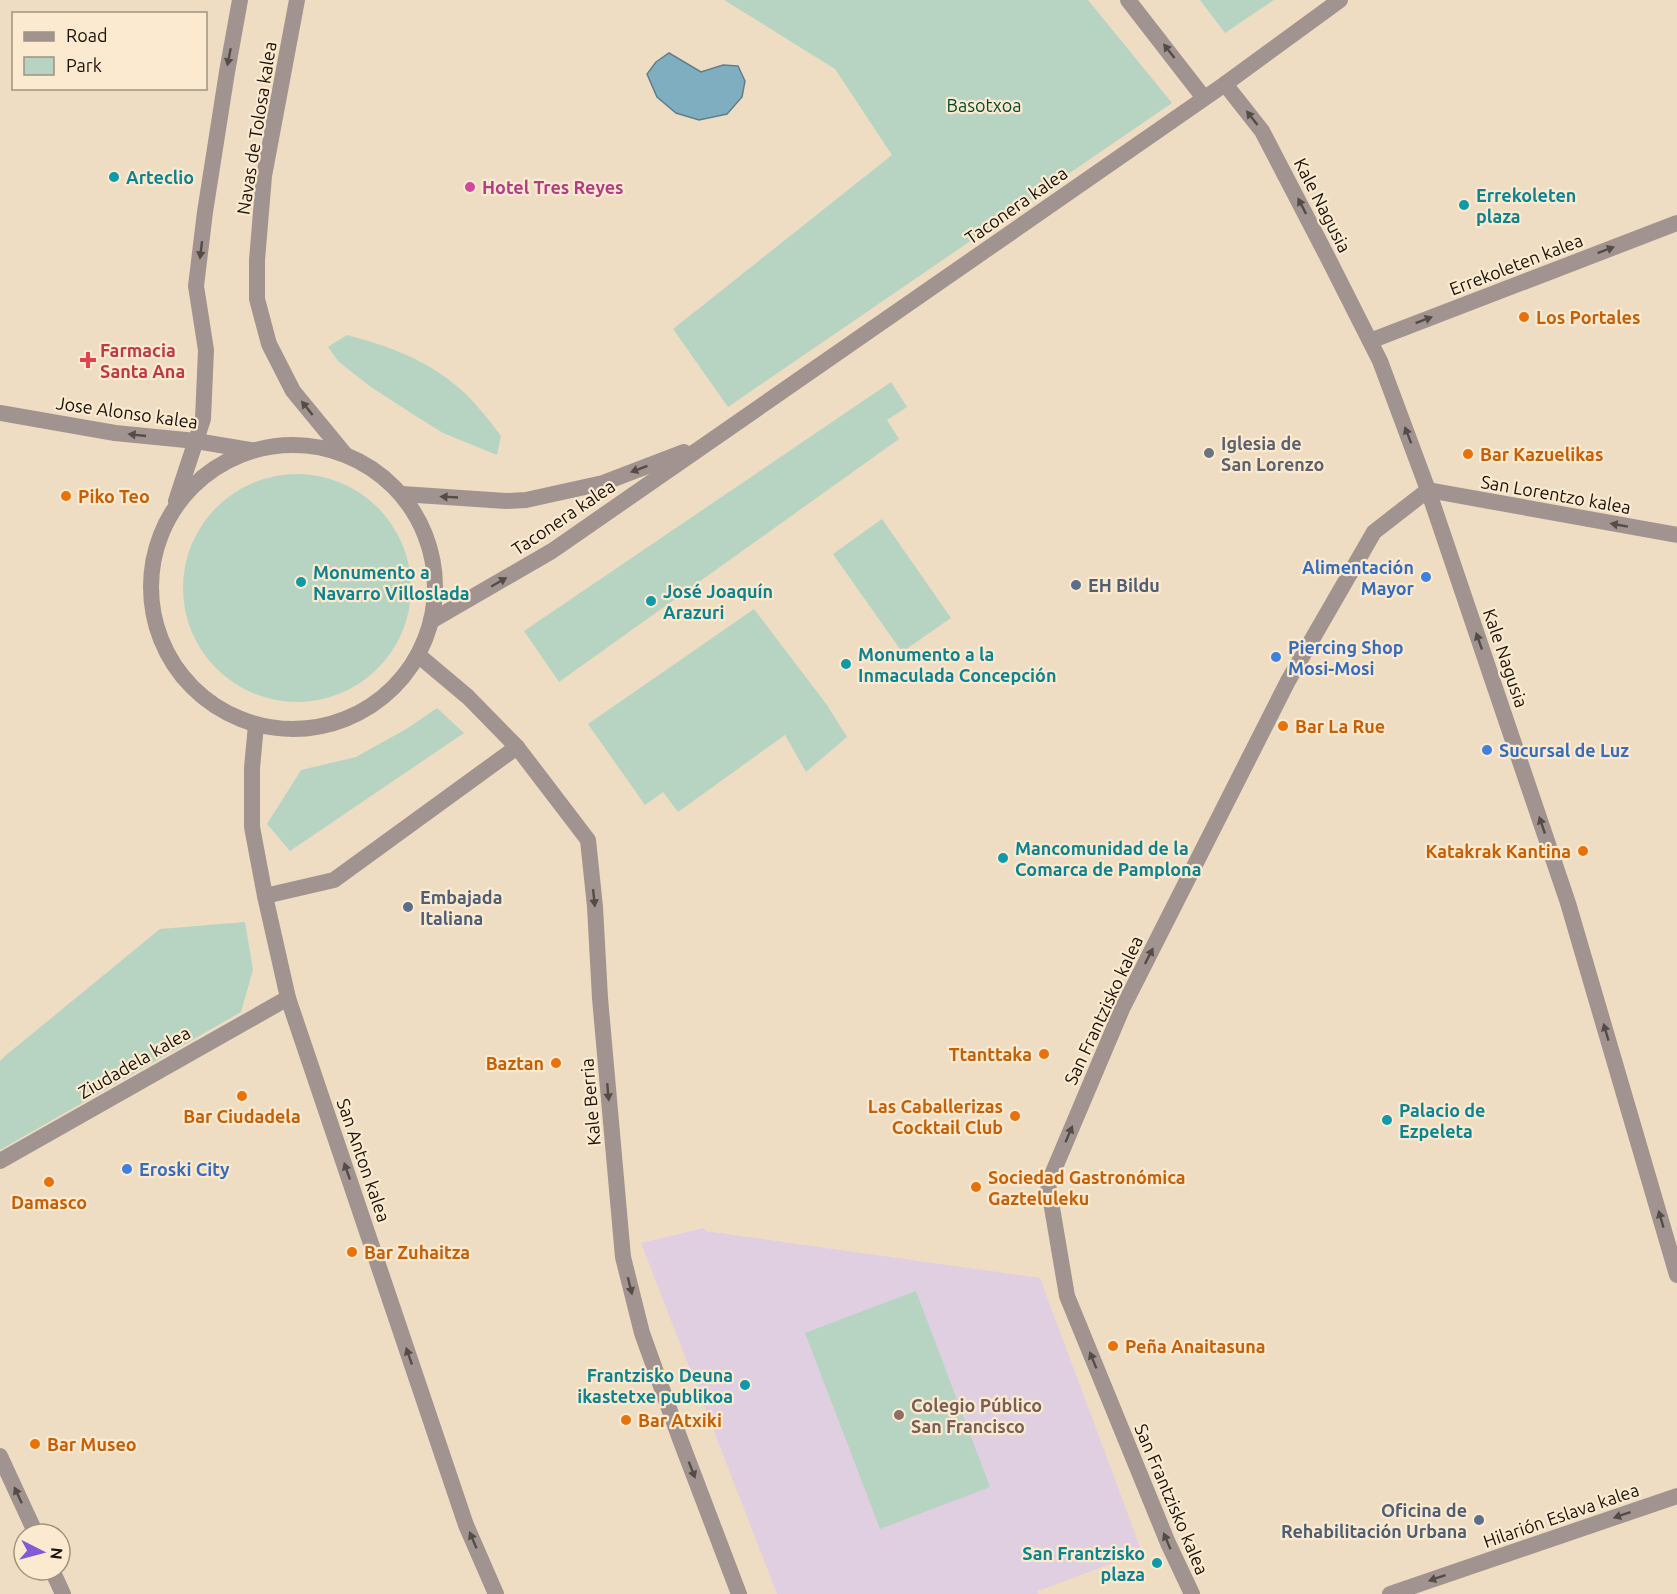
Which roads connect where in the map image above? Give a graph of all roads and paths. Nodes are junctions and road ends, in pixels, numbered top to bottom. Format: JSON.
{"nodes":[{"id":1,"x":240,"y":0,"type":"edge"},
{"id":2,"x":297,"y":0,"type":"edge"},
{"id":3,"x":1128,"y":0,"type":"edge"},
{"id":4,"x":1340,"y":0,"type":"edge"},
{"id":5,"x":1225,"y":84,"type":"junction"},
{"id":6,"x":1204,"y":98,"type":"junction"},
{"id":7,"x":1677,"y":224,"type":"edge"},
{"id":8,"x":1370,"y":341,"type":"junction"},
{"id":9,"x":0,"y":413,"type":"edge"},
{"id":10,"x":713,"y":440,"type":"junction"},
{"id":11,"x":196,"y":441,"type":"junction"},
{"id":12,"x":250,"y":450,"type":"junction"},
{"id":13,"x":344,"y":453,"type":"junction"},
{"id":14,"x":1428,"y":490,"type":"junction"},
{"id":15,"x":402,"y":494,"type":"junction"},
{"id":16,"x":174,"y":508,"type":"junction"},
{"id":17,"x":1677,"y":535,"type":"edge"},
{"id":18,"x":430,"y":621,"type":"junction"},
{"id":19,"x":418,"y":655,"type":"junction"},
{"id":20,"x":255,"y":725,"type":"junction"},
{"id":21,"x":517,"y":747,"type":"junction"},
{"id":22,"x":265,"y":896,"type":"junction"},
{"id":23,"x":288,"y":998,"type":"junction"},
{"id":24,"x":0,"y":1161,"type":"edge"},
{"id":25,"x":1677,"y":1275,"type":"edge"},
{"id":26,"x":0,"y":1456,"type":"edge"},
{"id":27,"x":1677,"y":1496,"type":"edge"},
{"id":28,"x":30,"y":1522,"type":"edge"},
{"id":29,"x":496,"y":1594,"type":"edge"},
{"id":30,"x":739,"y":1594,"type":"edge"},
{"id":31,"x":1192,"y":1594,"type":"edge"},
{"id":32,"x":1390,"y":1594,"type":"edge"}],
"edges":[{"from":1,"to":11,"type":"street","name":"Navas de Tolosa kalea","one_way":true},
{"from":13,"to":2,"type":"street","name":"Navas de Tolosa kalea","one_way":true},
{"from":6,"to":3,"type":"street","one_way":true},
{"from":4,"to":5,"type":"street","name":"Taconera kalea"},
{"from":5,"to":6,"type":"street","name":"Taconera kalea"},
{"from":8,"to":5,"type":"street","name":"Kale Nagusia","one_way":true},
{"from":6,"to":10,"type":"street","name":"Taconera kalea"},
{"from":8,"to":7,"type":"street","name":"Errekoleten kalea","one_way":true},
{"from":14,"to":8,"type":"street","name":"Kale Nagusia","one_way":true},
{"from":11,"to":9,"type":"street","name":"Jose Alonso kalea","one_way":true},
{"from":10,"to":15,"type":"street","name":"Taconera kalea","one_way":true},
{"from":18,"to":10,"type":"street","name":"Taconera kalea","one_way":true},
{"from":11,"to":12,"type":"street","name":"Jose Alonso kalea"},
{"from":11,"to":16,"type":"street","name":"Navas de Tolosa kalea"},
{"from":12,"to":13,"type":"street"},
{"from":12,"to":16,"type":"street"},
{"from":13,"to":15,"type":"street"},
{"from":17,"to":14,"type":"street","name":"San Lorentzo kalea","one_way":true},
{"from":25,"to":14,"type":"street","name":"Kale Nagusia","one_way":true},
{"from":31,"to":14,"type":"street","name":"San Frantzisko kalea","one_way":true},
{"from":15,"to":18,"type":"street"},
{"from":16,"to":20,"type":"street"},
{"from":18,"to":19,"type":"street"},
{"from":19,"to":20,"type":"street"},
{"from":19,"to":21,"type":"street","name":"Kale Berria"},
{"from":20,"to":22,"type":"street","name":"San Anton kalea"},
{"from":21,"to":22,"type":"street"},
{"from":21,"to":30,"type":"street","name":"Kale Berria","one_way":true},
{"from":22,"to":23,"type":"street","name":"San Anton kalea"},
{"from":23,"to":24,"type":"street","name":"Ziudadela kalea"},
{"from":29,"to":23,"type":"street","name":"San Anton kalea","one_way":true},
{"from":28,"to":26,"type":"street","one_way":true},
{"from":27,"to":32,"type":"street","name":"Hilarión Eslava kalea","one_way":true}]}
